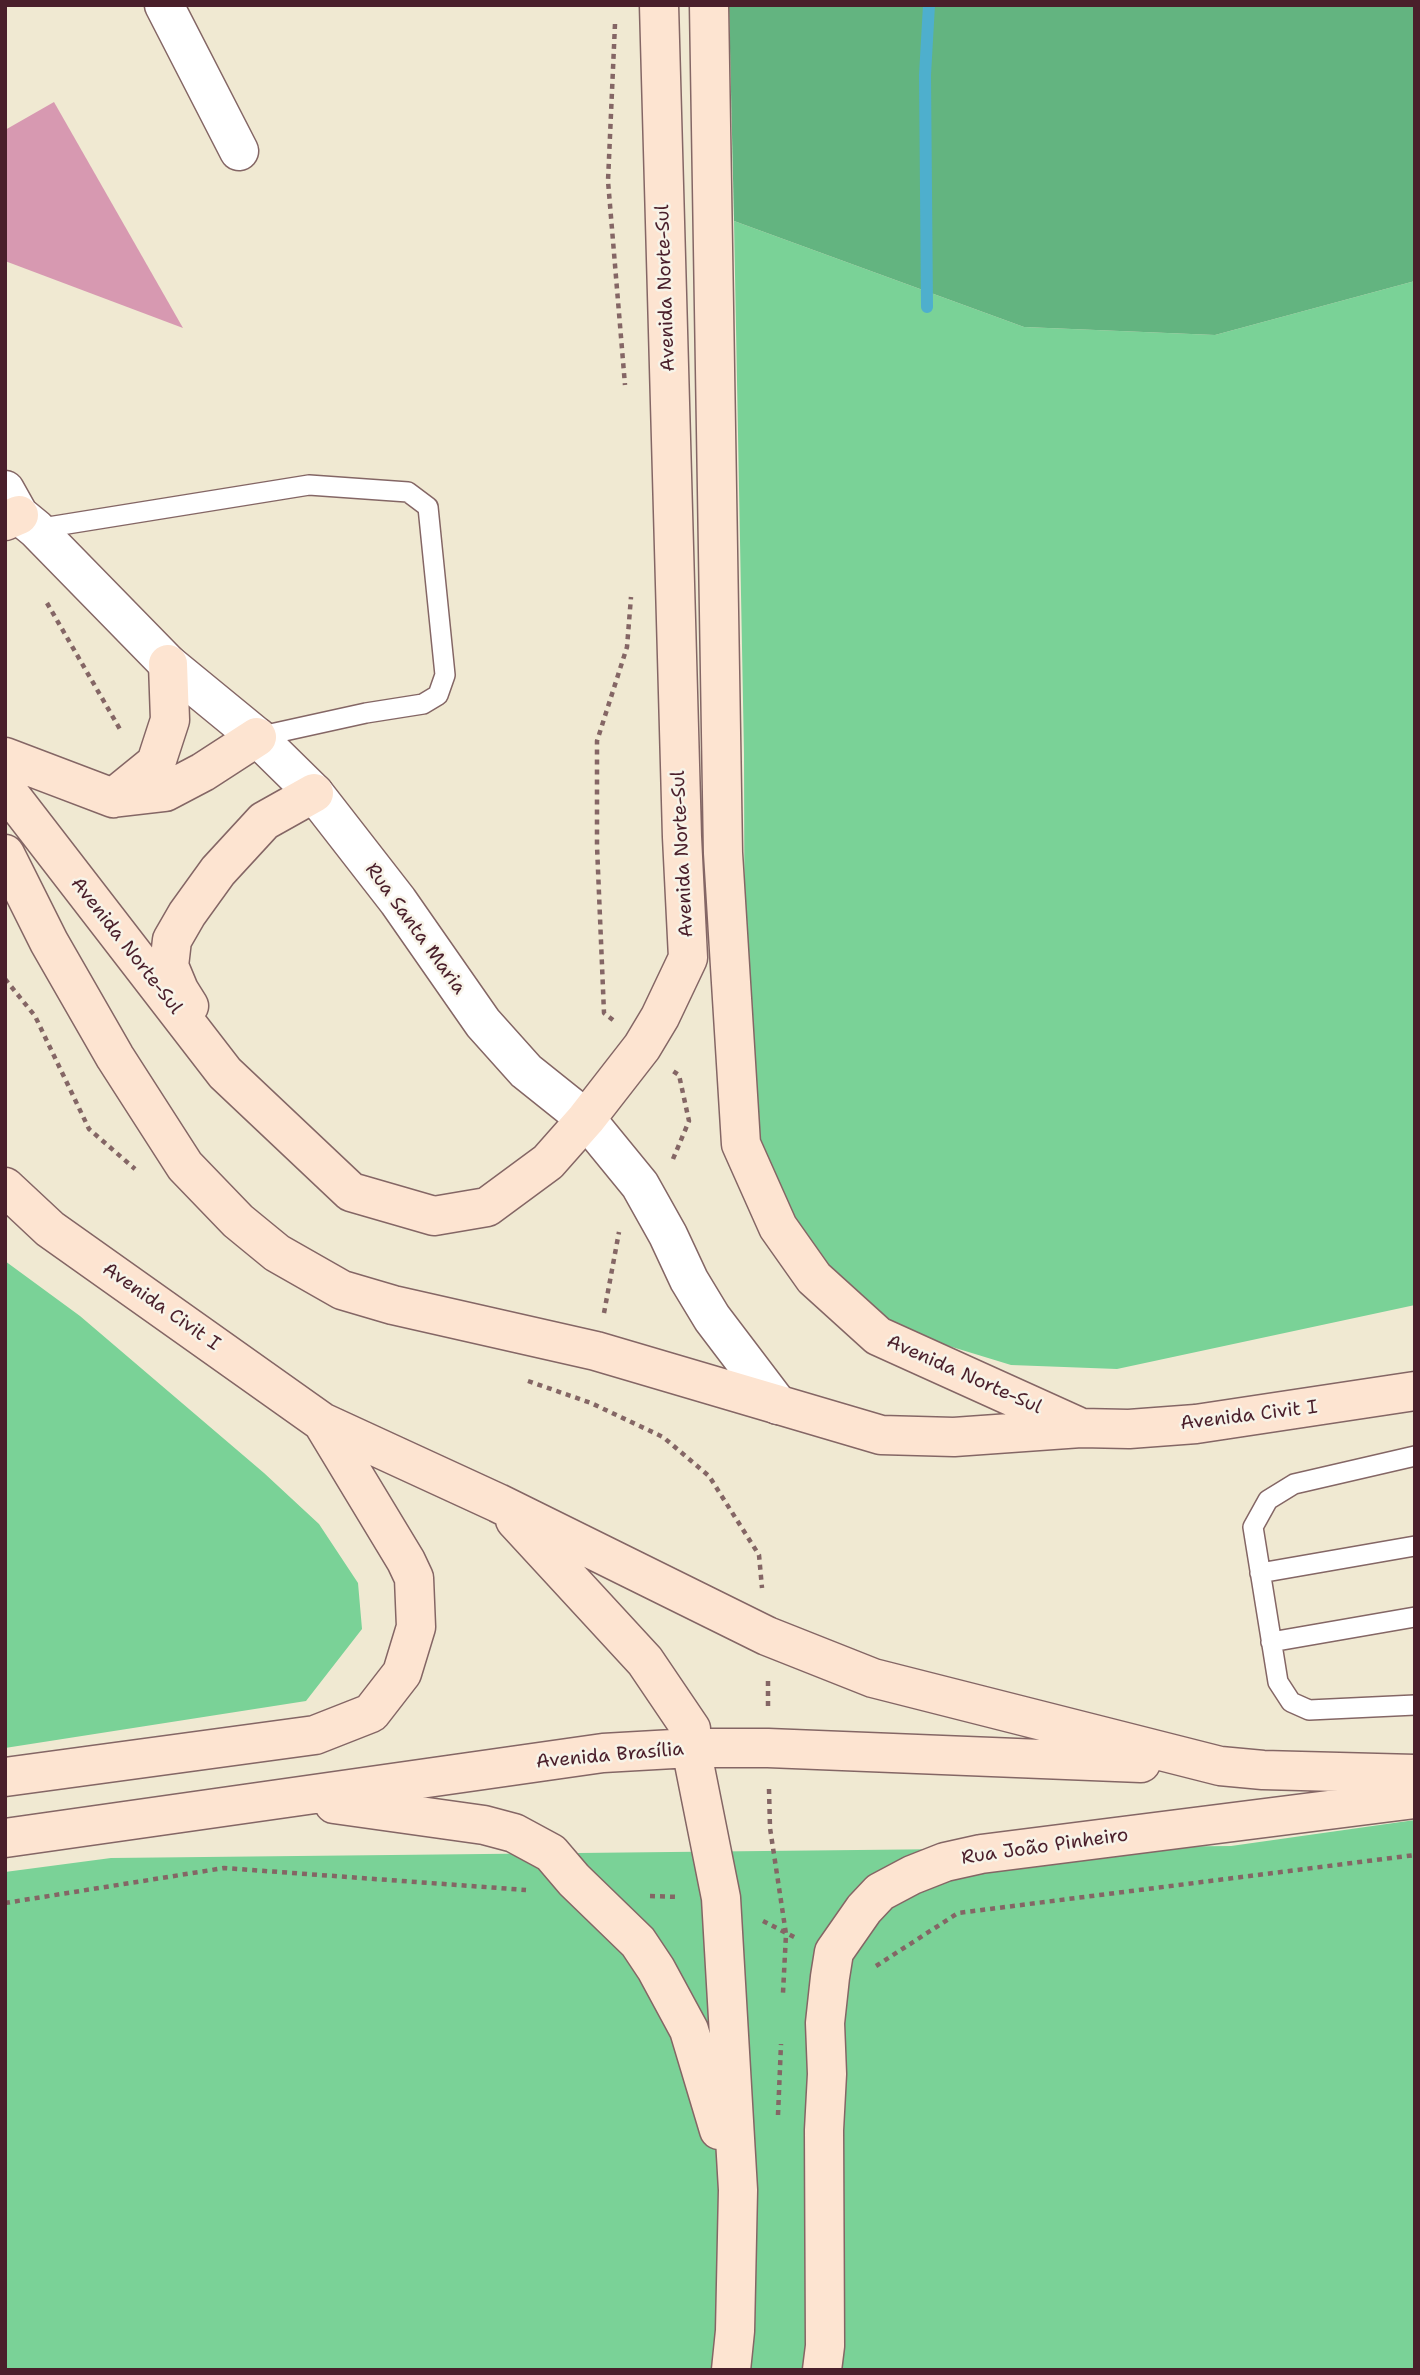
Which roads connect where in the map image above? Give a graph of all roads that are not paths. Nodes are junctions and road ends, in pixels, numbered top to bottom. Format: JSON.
{"nodes":[{"id":1,"x":164,"y":5,"type":"edge"},
{"id":2,"x":659,"y":5,"type":"edge"},
{"id":3,"x":709,"y":5,"type":"edge"},
{"id":4,"x":239,"y":151,"type":"dead end"},
{"id":5,"x":17,"y":514,"type":"edge"},
{"id":6,"x":168,"y":664,"type":"junction"},
{"id":7,"x":257,"y":737,"type":"junction"},
{"id":8,"x":5,"y":757,"type":"edge"},
{"id":9,"x":5,"y":788,"type":"edge"},
{"id":10,"x":314,"y":793,"type":"junction"},
{"id":11,"x":113,"y":798,"type":"junction"},
{"id":12,"x":5,"y":853,"type":"edge"},
{"id":13,"x":225,"y":1073,"type":"junction"},
{"id":14,"x":586,"y":1119,"type":"junction"},
{"id":15,"x":5,"y":1187,"type":"edge"},
{"id":16,"x":1415,"y":1391,"type":"edge"},
{"id":17,"x":778,"y":1405,"type":"junction"},
{"id":18,"x":322,"y":1422,"type":"junction"},
{"id":19,"x":1081,"y":1429,"type":"junction"},
{"id":20,"x":1415,"y":1456,"type":"edge"},
{"id":21,"x":498,"y":1503,"type":"junction"},
{"id":22,"x":1415,"y":1546,"type":"edge"},
{"id":23,"x":1260,"y":1573,"type":"junction"},
{"id":24,"x":1415,"y":1617,"type":"edge"},
{"id":25,"x":1271,"y":1642,"type":"junction"},
{"id":26,"x":1415,"y":1705,"type":"edge"},
{"id":27,"x":691,"y":1748,"type":"junction"},
{"id":28,"x":1220,"y":1766,"type":"junction"},
{"id":29,"x":1415,"y":1774,"type":"edge"},
{"id":30,"x":5,"y":1777,"type":"edge"},
{"id":31,"x":294,"y":1798,"type":"junction"},
{"id":32,"x":1415,"y":1799,"type":"edge"},
{"id":33,"x":5,"y":1838,"type":"edge"},
{"id":34,"x":738,"y":2190,"type":"junction"},
{"id":35,"x":731,"y":2370,"type":"edge"},
{"id":36,"x":822,"y":2370,"type":"edge"}],
"edges":[{"from":1,"to":4,"type":"street"},
{"from":2,"to":14,"type":"main road","name":"Avenida Norte-Sul"},
{"from":3,"to":19,"type":"main road","name":"Avenida Norte-Sul"},
{"from":5,"to":6,"type":"street","name":"Rua Santa Maria"},
{"from":5,"to":7,"type":"lane"},
{"from":6,"to":7,"type":"street","name":"Rua Santa Maria"},
{"from":6,"to":11,"type":"main road"},
{"from":7,"to":10,"type":"street","name":"Rua Santa Maria"},
{"from":7,"to":11,"type":"main road"},
{"from":8,"to":11,"type":"main road"},
{"from":9,"to":13,"type":"main road","name":"Avenida Norte-Sul"},
{"from":10,"to":13,"type":"main road"},
{"from":10,"to":14,"type":"street","name":"Rua Santa Maria"},
{"from":12,"to":17,"type":"main road","name":"Avenida Civit I"},
{"from":13,"to":14,"type":"main road","name":"Avenida Norte-Sul"},
{"from":14,"to":17,"type":"street","name":"Rua Santa Maria"},
{"from":15,"to":18,"type":"main road","name":"Avenida Civit I"},
{"from":16,"to":19,"type":"main road","name":"Avenida Civit I"},
{"from":17,"to":19,"type":"main road","name":"Avenida Civit I"},
{"from":18,"to":21,"type":"main road"},
{"from":18,"to":30,"type":"main road"},
{"from":20,"to":23,"type":"lane"},
{"from":21,"to":27,"type":"main road"},
{"from":21,"to":28,"type":"main road"},
{"from":22,"to":23,"type":"lane"},
{"from":23,"to":25,"type":"lane"},
{"from":24,"to":25,"type":"lane"},
{"from":25,"to":26,"type":"lane"},
{"from":27,"to":28,"type":"main road","name":"Avenida Brasília"},
{"from":27,"to":31,"type":"main road","name":"Avenida Brasília"},
{"from":27,"to":34,"type":"main road"},
{"from":28,"to":29,"type":"main road"},
{"from":31,"to":33,"type":"main road","name":"Avenida Brasília"},
{"from":31,"to":34,"type":"main road"},
{"from":32,"to":36,"type":"main road","name":"Rua João Pinheiro"},
{"from":34,"to":35,"type":"main road"}]}
